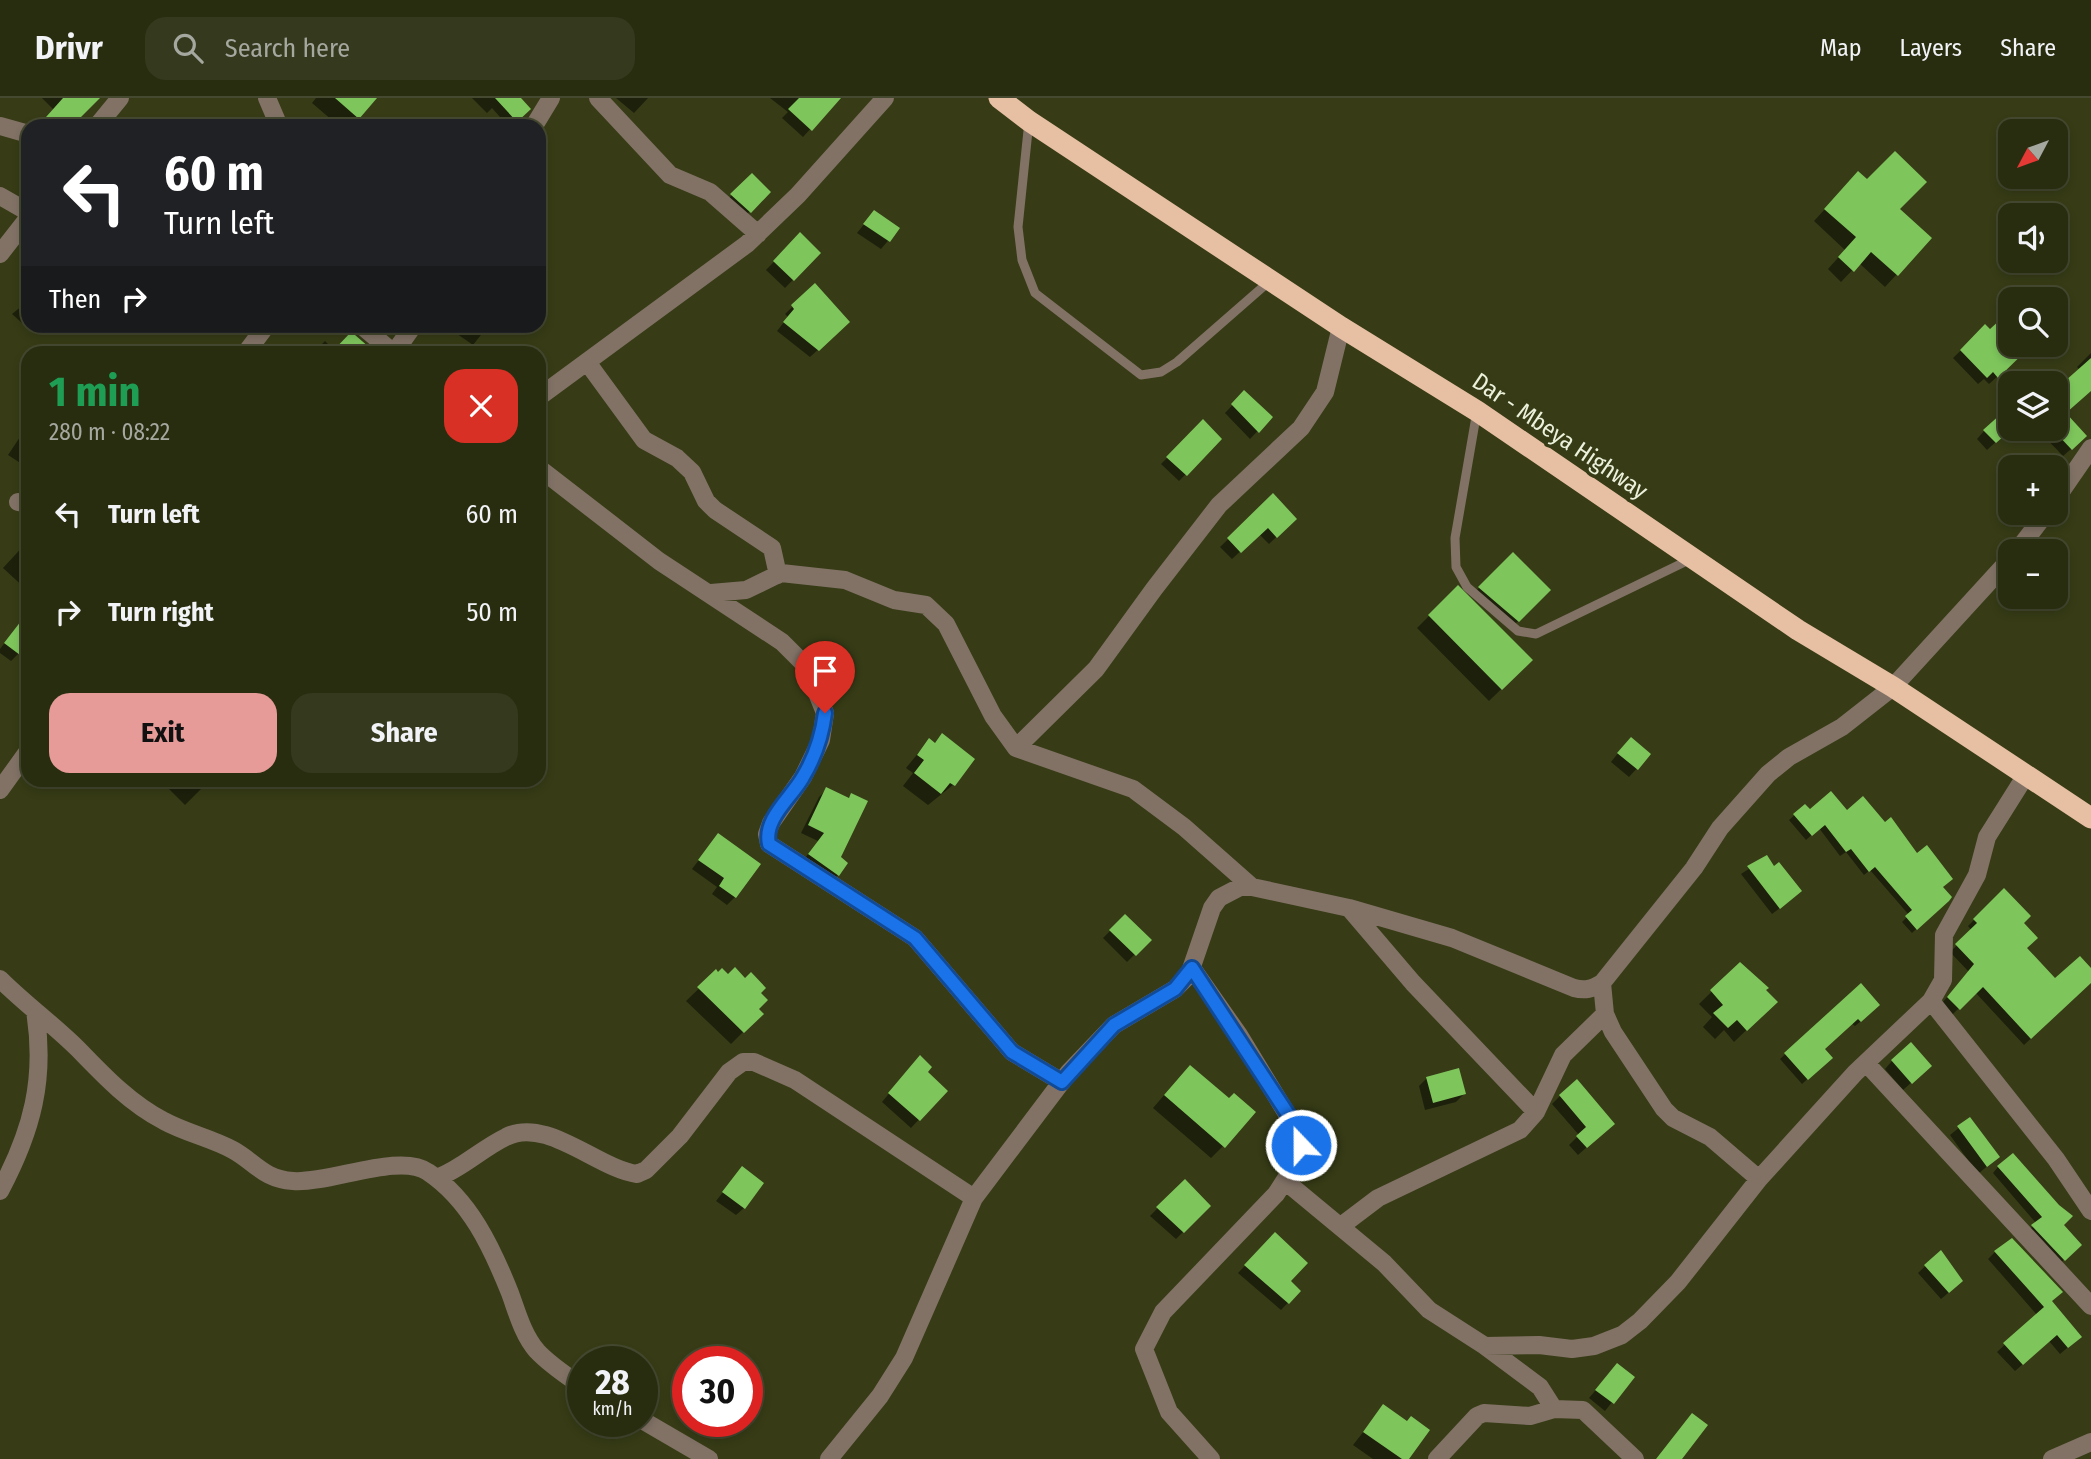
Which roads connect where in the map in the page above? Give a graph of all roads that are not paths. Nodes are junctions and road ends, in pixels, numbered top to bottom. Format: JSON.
{"nodes":[{"id":1,"x":120,"y":98,"type":"edge"},
{"id":2,"x":267,"y":98,"type":"edge"},
{"id":3,"x":551,"y":98,"type":"edge"},
{"id":4,"x":598,"y":98,"type":"edge"},
{"id":5,"x":885,"y":98,"type":"edge"},
{"id":6,"x":999,"y":98,"type":"edge"},
{"id":7,"x":103,"y":119,"type":"edge"},
{"id":8,"x":276,"y":119,"type":"edge"},
{"id":9,"x":538,"y":119,"type":"edge"},
{"id":10,"x":1029,"y":121,"type":"junction"},
{"id":11,"x":0,"y":126,"type":"edge"},
{"id":12,"x":21,"y":132,"type":"edge"},
{"id":13,"x":0,"y":196,"type":"edge"},
{"id":14,"x":21,"y":208,"type":"edge"},
{"id":15,"x":21,"y":227,"type":"edge"},
{"id":16,"x":758,"y":234,"type":"junction"},
{"id":17,"x":0,"y":254,"type":"edge"},
{"id":18,"x":1272,"y":279,"type":"junction"},
{"id":19,"x":1341,"y":327,"type":"junction"},
{"id":20,"x":370,"y":333,"type":"edge"},
{"id":21,"x":386,"y":346,"type":"edge"},
{"id":22,"x":587,"y":362,"type":"junction"},
{"id":23,"x":546,"y":392,"type":"edge"},
{"id":24,"x":1477,"y":411,"type":"junction"},
{"id":25,"x":2091,"y":448,"type":"edge"},
{"id":26,"x":546,"y":474,"type":"edge"},
{"id":27,"x":2068,"y":482,"type":"edge"},
{"id":28,"x":2037,"y":525,"type":"edge"},
{"id":29,"x":2026,"y":539,"type":"edge"},
{"id":30,"x":1694,"y":558,"type":"junction"},
{"id":31,"x":1998,"y":572,"type":"edge"},
{"id":32,"x":778,"y":575,"type":"junction"},
{"id":33,"x":711,"y":593,"type":"junction"},
{"id":34,"x":1894,"y":687,"type":"junction"},
{"id":35,"x":1016,"y":748,"type":"junction"},
{"id":36,"x":21,"y":761,"type":"edge"},
{"id":37,"x":2026,"y":775,"type":"junction"},
{"id":38,"x":0,"y":790,"type":"edge"},
{"id":39,"x":2091,"y":818,"type":"edge"},
{"id":40,"x":1252,"y":887,"type":"junction"},
{"id":41,"x":1349,"y":908,"type":"junction"},
{"id":42,"x":1192,"y":968,"type":"junction"},
{"id":43,"x":0,"y":979,"type":"edge"},
{"id":44,"x":1602,"y":983,"type":"junction"},
{"id":45,"x":1931,"y":1001,"type":"junction"},
{"id":46,"x":34,"y":1011,"type":"junction"},
{"id":47,"x":1605,"y":1014,"type":"junction"},
{"id":48,"x":1866,"y":1063,"type":"junction"},
{"id":49,"x":1062,"y":1082,"type":"junction"},
{"id":50,"x":1536,"y":1112,"type":"junction"},
{"id":51,"x":437,"y":1178,"type":"junction"},
{"id":52,"x":1759,"y":1179,"type":"junction"},
{"id":53,"x":1284,"y":1181,"type":"junction"},
{"id":54,"x":0,"y":1191,"type":"edge"},
{"id":55,"x":974,"y":1198,"type":"junction"},
{"id":56,"x":2091,"y":1211,"type":"edge"},
{"id":57,"x":1341,"y":1226,"type":"junction"},
{"id":58,"x":2091,"y":1306,"type":"edge"},
{"id":59,"x":1485,"y":1346,"type":"junction"},
{"id":60,"x":567,"y":1374,"type":"edge"},
{"id":61,"x":1554,"y":1409,"type":"junction"},
{"id":62,"x":658,"y":1429,"type":"edge"},
{"id":63,"x":2091,"y":1442,"type":"edge"},
{"id":64,"x":709,"y":1459,"type":"edge"},
{"id":65,"x":829,"y":1459,"type":"edge"},
{"id":66,"x":1211,"y":1459,"type":"edge"},
{"id":67,"x":1437,"y":1459,"type":"edge"},
{"id":68,"x":1636,"y":1459,"type":"edge"},
{"id":69,"x":2052,"y":1459,"type":"edge"}],
"edges":[{"from":1,"to":7,"type":"street"},
{"from":2,"to":8,"type":"street"},
{"from":3,"to":9,"type":"street"},
{"from":4,"to":16,"type":"street"},
{"from":5,"to":16,"type":"street"},
{"from":6,"to":10,"type":"highway","name":"Dar - Mbeya Highway"},
{"from":10,"to":18,"type":"highway","name":"Dar - Mbeya Highway"},
{"from":10,"to":18,"type":"lane"},
{"from":11,"to":12,"type":"street"},
{"from":13,"to":14,"type":"street"},
{"from":15,"to":17,"type":"street"},
{"from":16,"to":22,"type":"street"},
{"from":18,"to":19,"type":"highway","name":"Dar - Mbeya Highway"},
{"from":19,"to":24,"type":"highway","name":"Dar - Mbeya Highway"},
{"from":19,"to":35,"type":"street"},
{"from":20,"to":21,"type":"street"},
{"from":22,"to":23,"type":"street"},
{"from":22,"to":32,"type":"street"},
{"from":24,"to":30,"type":"highway","name":"Dar - Mbeya Highway"},
{"from":24,"to":30,"type":"lane"},
{"from":25,"to":27,"type":"street"},
{"from":26,"to":33,"type":"street"},
{"from":28,"to":29,"type":"street"},
{"from":30,"to":34,"type":"highway","name":"Dar - Mbeya Highway"},
{"from":31,"to":34,"type":"street"},
{"from":32,"to":33,"type":"street"},
{"from":32,"to":35,"type":"street"},
{"from":33,"to":49,"type":"street"},
{"from":34,"to":37,"type":"highway","name":"Dar - Mbeya Highway"},
{"from":34,"to":44,"type":"street"},
{"from":35,"to":40,"type":"street"},
{"from":36,"to":38,"type":"street"},
{"from":37,"to":39,"type":"highway","name":"Dar - Mbeya Highway"},
{"from":37,"to":45,"type":"street"},
{"from":40,"to":41,"type":"street"},
{"from":40,"to":42,"type":"street"},
{"from":41,"to":44,"type":"street"},
{"from":41,"to":50,"type":"street"},
{"from":42,"to":49,"type":"street"},
{"from":42,"to":53,"type":"street"},
{"from":43,"to":46,"type":"street"},
{"from":44,"to":47,"type":"street"},
{"from":45,"to":48,"type":"street"},
{"from":45,"to":56,"type":"street"},
{"from":46,"to":51,"type":"street"},
{"from":46,"to":54,"type":"street"},
{"from":47,"to":50,"type":"street"},
{"from":47,"to":52,"type":"street"},
{"from":48,"to":52,"type":"street"},
{"from":48,"to":58,"type":"street"},
{"from":49,"to":55,"type":"street"},
{"from":50,"to":57,"type":"street"},
{"from":51,"to":55,"type":"street"},
{"from":51,"to":60,"type":"street"},
{"from":52,"to":59,"type":"street"},
{"from":53,"to":57,"type":"street"},
{"from":53,"to":66,"type":"street"},
{"from":55,"to":65,"type":"street"},
{"from":57,"to":59,"type":"street"},
{"from":59,"to":61,"type":"street"},
{"from":61,"to":67,"type":"street"},
{"from":61,"to":68,"type":"street"},
{"from":62,"to":64,"type":"street"},
{"from":63,"to":69,"type":"street"}]}
